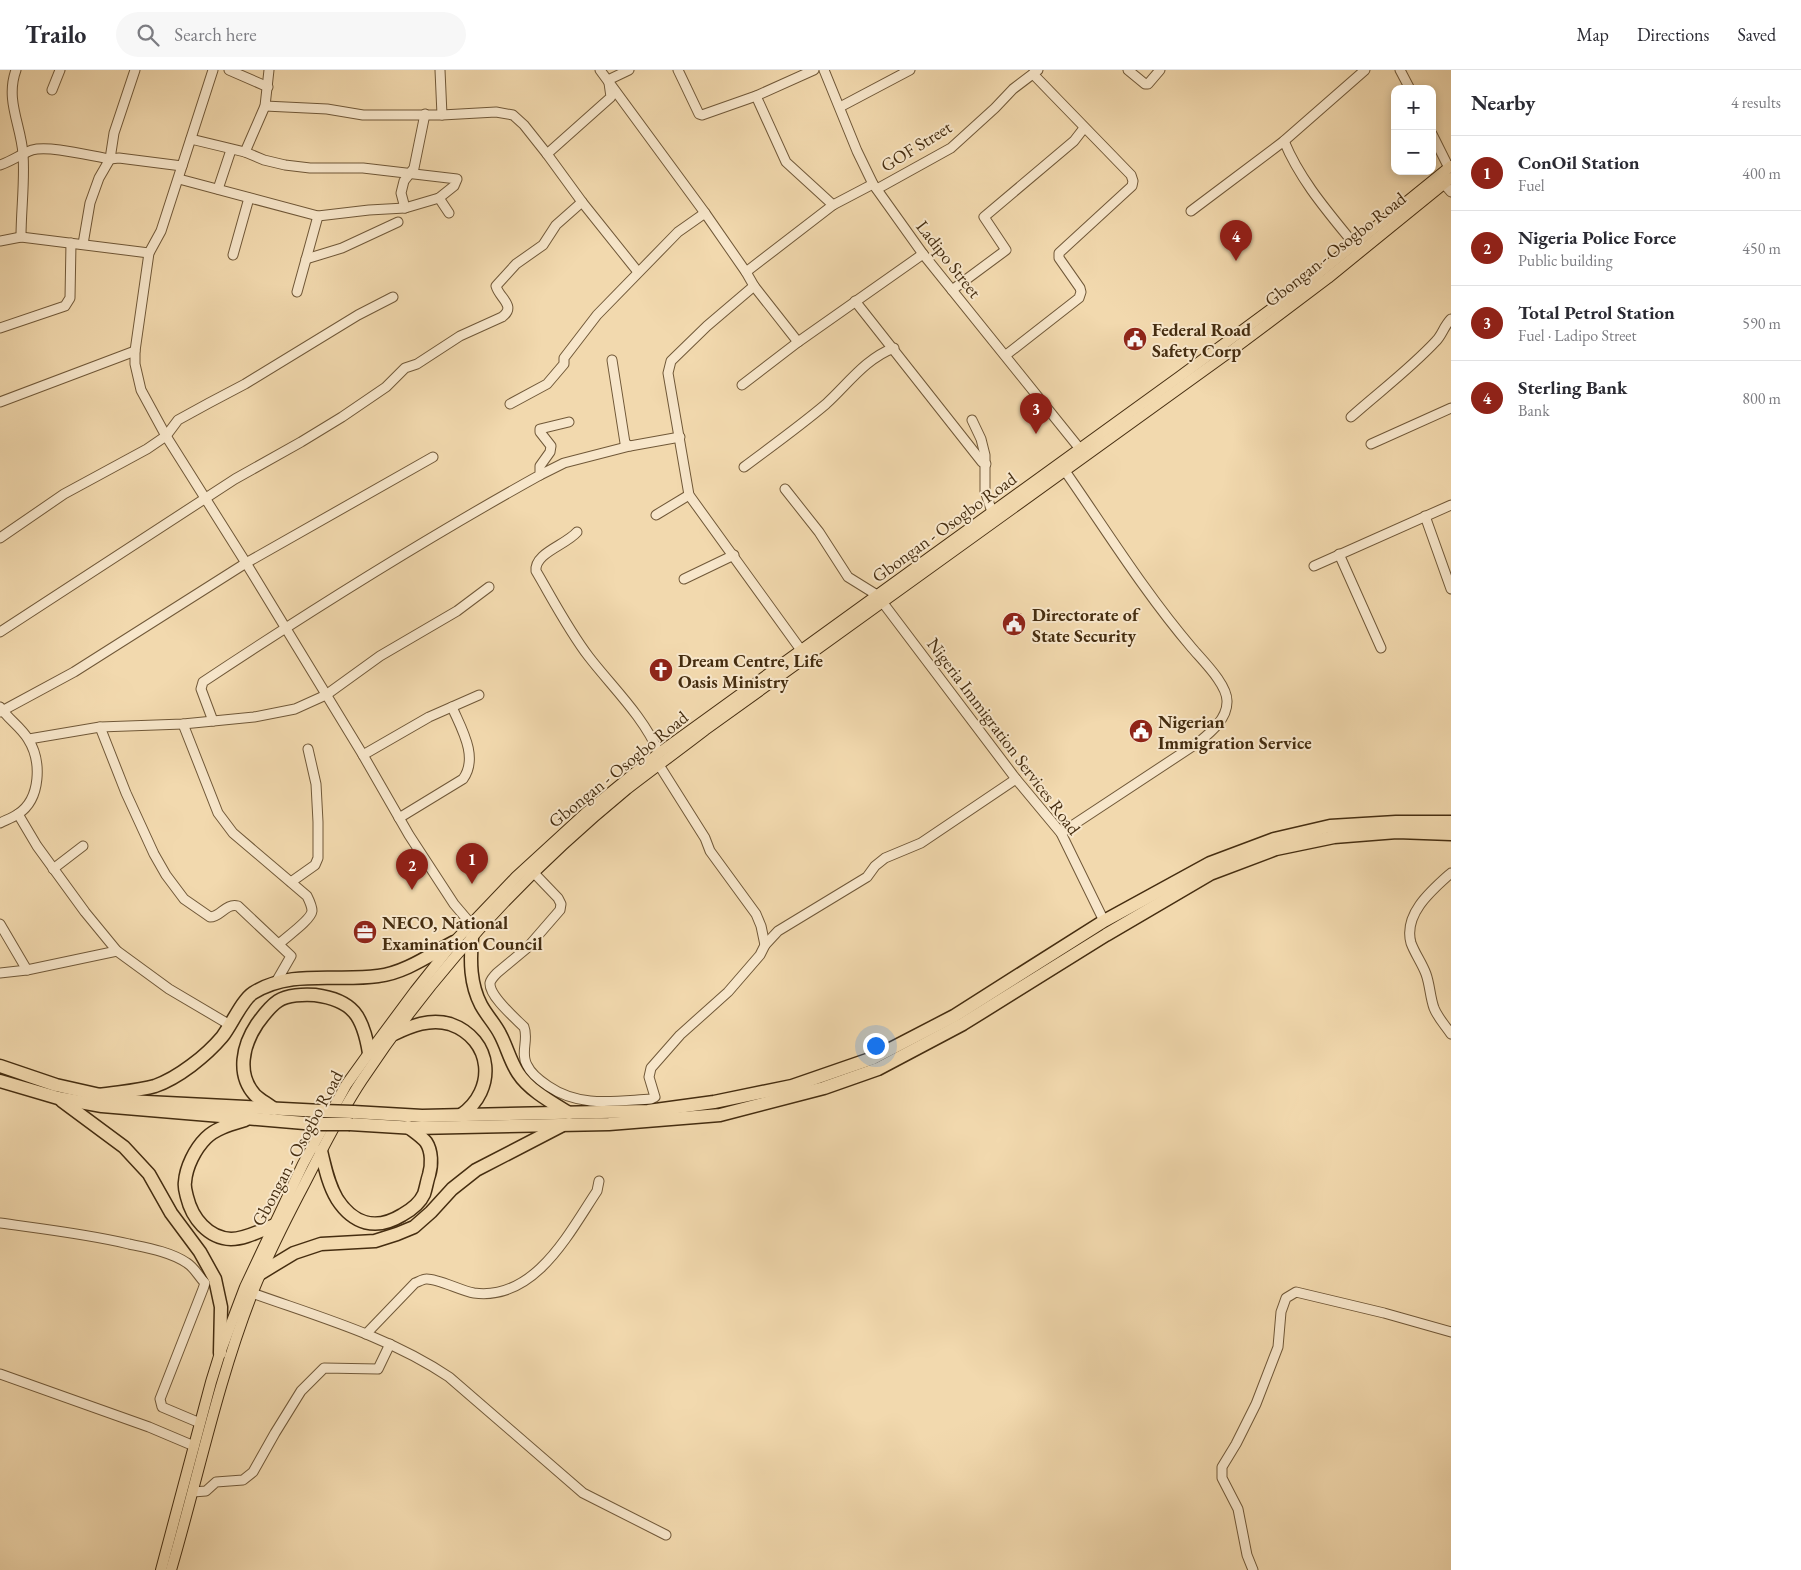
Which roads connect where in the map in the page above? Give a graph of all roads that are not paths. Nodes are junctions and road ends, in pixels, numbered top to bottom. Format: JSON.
{"nodes":[{"id":1,"x":16,"y":70,"type":"edge"},
{"id":2,"x":60,"y":70,"type":"edge"},
{"id":3,"x":135,"y":70,"type":"edge"},
{"id":4,"x":213,"y":70,"type":"edge"},
{"id":5,"x":229,"y":70,"type":"edge"},
{"id":6,"x":270,"y":70,"type":"edge"},
{"id":7,"x":440,"y":70,"type":"edge"},
{"id":8,"x":600,"y":70,"type":"edge"},
{"id":9,"x":629,"y":70,"type":"edge"},
{"id":10,"x":678,"y":70,"type":"edge"},
{"id":11,"x":814,"y":70,"type":"edge"},
{"id":12,"x":824,"y":70,"type":"edge"},
{"id":13,"x":910,"y":70,"type":"edge"},
{"id":14,"x":1128,"y":70,"type":"edge"},
{"id":15,"x":1160,"y":70,"type":"edge"},
{"id":16,"x":1365,"y":70,"type":"edge"},
{"id":17,"x":1400,"y":70,"type":"edge"},
{"id":18,"x":1035,"y":72,"type":"edge"},
{"id":19,"x":608,"y":80,"type":"junction"},
{"id":20,"x":1408,"y":85,"type":"edge"},
{"id":21,"x":268,"y":87,"type":"junction"},
{"id":22,"x":52,"y":90,"type":"dead end"},
{"id":23,"x":756,"y":96,"type":"junction"},
{"id":24,"x":265,"y":106,"type":"junction"},
{"id":25,"x":840,"y":107,"type":"junction"},
{"id":26,"x":425,"y":114,"type":"junction"},
{"id":27,"x":442,"y":115,"type":"junction"},
{"id":28,"x":1084,"y":128,"type":"junction"},
{"id":29,"x":191,"y":139,"type":"junction"},
{"id":30,"x":1284,"y":141,"type":"junction"},
{"id":31,"x":1436,"y":144,"type":"edge"},
{"id":32,"x":231,"y":150,"type":"junction"},
{"id":33,"x":245,"y":152,"type":"junction"},
{"id":34,"x":23,"y":154,"type":"junction"},
{"id":35,"x":548,"y":154,"type":"junction"},
{"id":36,"x":110,"y":159,"type":"junction"},
{"id":37,"x":0,"y":165,"type":"edge"},
{"id":38,"x":182,"y":166,"type":"junction"},
{"id":39,"x":410,"y":173,"type":"junction"},
{"id":40,"x":1449,"y":178,"type":"edge"},
{"id":41,"x":179,"y":179,"type":"junction"},
{"id":42,"x":875,"y":186,"type":"junction"},
{"id":43,"x":218,"y":189,"type":"junction"},
{"id":44,"x":248,"y":198,"type":"junction"},
{"id":45,"x":439,"y":198,"type":"junction"},
{"id":46,"x":582,"y":202,"type":"junction"},
{"id":47,"x":833,"y":205,"type":"junction"},
{"id":48,"x":404,"y":208,"type":"junction"},
{"id":49,"x":1191,"y":211,"type":"dead end"},
{"id":50,"x":449,"y":213,"type":"dead end"},
{"id":51,"x":705,"y":213,"type":"junction"},
{"id":52,"x":318,"y":216,"type":"junction"},
{"id":53,"x":398,"y":222,"type":"dead end"},
{"id":54,"x":20,"y":237,"type":"junction"},
{"id":55,"x":0,"y":241,"type":"edge"},
{"id":56,"x":72,"y":243,"type":"junction"},
{"id":57,"x":83,"y":244,"type":"junction"},
{"id":58,"x":1354,"y":244,"type":"junction"},
{"id":59,"x":149,"y":253,"type":"junction"},
{"id":60,"x":923,"y":254,"type":"junction"},
{"id":61,"x":233,"y":255,"type":"dead end"},
{"id":62,"x":306,"y":259,"type":"junction"},
{"id":63,"x":638,"y":272,"type":"junction"},
{"id":64,"x":746,"y":272,"type":"junction"},
{"id":65,"x":754,"y":286,"type":"junction"},
{"id":66,"x":952,"y":290,"type":"junction"},
{"id":67,"x":297,"y":292,"type":"dead end"},
{"id":68,"x":393,"y":296,"type":"dead end"},
{"id":69,"x":856,"y":301,"type":"junction"},
{"id":70,"x":1451,"y":319,"type":"edge"},
{"id":71,"x":0,"y":328,"type":"edge"},
{"id":72,"x":798,"y":342,"type":"junction"},
{"id":73,"x":894,"y":348,"type":"junction"},
{"id":74,"x":135,"y":351,"type":"junction"},
{"id":75,"x":1006,"y":355,"type":"junction"},
{"id":76,"x":612,"y":360,"type":"dead end"},
{"id":77,"x":742,"y":385,"type":"dead end"},
{"id":78,"x":0,"y":402,"type":"edge"},
{"id":79,"x":510,"y":404,"type":"dead end"},
{"id":80,"x":1451,"y":408,"type":"edge"},
{"id":81,"x":1351,"y":417,"type":"dead end"},
{"id":82,"x":972,"y":420,"type":"dead end"},
{"id":83,"x":570,"y":422,"type":"dead end"},
{"id":84,"x":166,"y":436,"type":"junction"},
{"id":85,"x":680,"y":437,"type":"junction"},
{"id":86,"x":1371,"y":444,"type":"dead end"},
{"id":87,"x":630,"y":446,"type":"junction"},
{"id":88,"x":1080,"y":449,"type":"junction"},
{"id":89,"x":433,"y":457,"type":"dead end"},
{"id":90,"x":986,"y":464,"type":"junction"},
{"id":91,"x":744,"y":467,"type":"dead end"},
{"id":92,"x":1065,"y":471,"type":"junction"},
{"id":93,"x":540,"y":475,"type":"junction"},
{"id":94,"x":785,"y":489,"type":"dead end"},
{"id":95,"x":690,"y":495,"type":"junction"},
{"id":96,"x":206,"y":499,"type":"junction"},
{"id":97,"x":1451,"y":505,"type":"edge"},
{"id":98,"x":992,"y":512,"type":"junction"},
{"id":99,"x":656,"y":515,"type":"dead end"},
{"id":100,"x":1425,"y":516,"type":"junction"},
{"id":101,"x":577,"y":532,"type":"dead end"},
{"id":102,"x":0,"y":538,"type":"edge"},
{"id":103,"x":1339,"y":554,"type":"junction"},
{"id":104,"x":734,"y":555,"type":"junction"},
{"id":105,"x":246,"y":563,"type":"junction"},
{"id":106,"x":1314,"y":566,"type":"dead end"},
{"id":107,"x":684,"y":579,"type":"dead end"},
{"id":108,"x":489,"y":587,"type":"dead end"},
{"id":109,"x":1451,"y":589,"type":"edge"},
{"id":110,"x":880,"y":599,"type":"junction"},
{"id":111,"x":285,"y":628,"type":"junction"},
{"id":112,"x":0,"y":632,"type":"edge"},
{"id":113,"x":1381,"y":648,"type":"dead end"},
{"id":114,"x":801,"y":650,"type":"junction"},
{"id":115,"x":326,"y":695,"type":"junction"},
{"id":116,"x":479,"y":695,"type":"dead end"},
{"id":117,"x":452,"y":707,"type":"junction"},
{"id":118,"x":1,"y":710,"type":"edge"},
{"id":119,"x":213,"y":721,"type":"junction"},
{"id":120,"x":183,"y":724,"type":"junction"},
{"id":121,"x":100,"y":727,"type":"junction"},
{"id":122,"x":28,"y":740,"type":"junction"},
{"id":123,"x":308,"y":748,"type":"dead end"},
{"id":124,"x":658,"y":753,"type":"junction"},
{"id":125,"x":363,"y":755,"type":"junction"},
{"id":126,"x":658,"y":765,"type":"junction"},
{"id":127,"x":1016,"y":778,"type":"junction"},
{"id":128,"x":18,"y":814,"type":"junction"},
{"id":129,"x":399,"y":818,"type":"junction"},
{"id":130,"x":1451,"y":822,"type":"edge"},
{"id":131,"x":0,"y":823,"type":"edge"},
{"id":132,"x":1061,"y":833,"type":"junction"},
{"id":133,"x":1451,"y":834,"type":"edge"},
{"id":134,"x":83,"y":846,"type":"dead end"},
{"id":135,"x":53,"y":869,"type":"junction"},
{"id":136,"x":534,"y":873,"type":"junction"},
{"id":137,"x":1451,"y":873,"type":"edge"},
{"id":138,"x":291,"y":882,"type":"junction"},
{"id":139,"x":1104,"y":921,"type":"junction"},
{"id":140,"x":0,"y":924,"type":"edge"},
{"id":141,"x":471,"y":924,"type":"junction"},
{"id":142,"x":762,"y":926,"type":"junction"},
{"id":143,"x":778,"y":931,"type":"junction"},
{"id":144,"x":472,"y":938,"type":"junction"},
{"id":145,"x":454,"y":942,"type":"junction"},
{"id":146,"x":279,"y":944,"type":"junction"},
{"id":147,"x":765,"y":945,"type":"junction"},
{"id":148,"x":117,"y":950,"type":"junction"},
{"id":149,"x":28,"y":970,"type":"junction"},
{"id":150,"x":0,"y":973,"type":"edge"},
{"id":151,"x":276,"y":982,"type":"junction"},
{"id":152,"x":230,"y":1025,"type":"junction"},
{"id":153,"x":394,"y":1034,"type":"junction"},
{"id":154,"x":1451,"y":1034,"type":"edge"},
{"id":155,"x":369,"y":1053,"type":"junction"},
{"id":156,"x":0,"y":1066,"type":"edge"},
{"id":157,"x":0,"y":1081,"type":"edge"},
{"id":158,"x":99,"y":1095,"type":"junction"},
{"id":159,"x":58,"y":1098,"type":"junction"},
{"id":160,"x":274,"y":1108,"type":"junction"},
{"id":161,"x":460,"y":1115,"type":"junction"},
{"id":162,"x":352,"y":1118,"type":"junction"},
{"id":163,"x":248,"y":1119,"type":"junction"},
{"id":164,"x":566,"y":1119,"type":"junction"},
{"id":165,"x":408,"y":1127,"type":"junction"},
{"id":166,"x":321,"y":1151,"type":"junction"},
{"id":167,"x":599,"y":1182,"type":"dead end"},
{"id":168,"x":0,"y":1223,"type":"edge"},
{"id":169,"x":275,"y":1225,"type":"junction"},
{"id":170,"x":261,"y":1273,"type":"junction"},
{"id":171,"x":252,"y":1293,"type":"junction"},
{"id":172,"x":1451,"y":1332,"type":"edge"},
{"id":173,"x":366,"y":1334,"type":"junction"},
{"id":174,"x":390,"y":1344,"type":"junction"},
{"id":175,"x":220,"y":1353,"type":"junction"},
{"id":176,"x":0,"y":1374,"type":"edge"},
{"id":177,"x":200,"y":1423,"type":"junction"},
{"id":178,"x":194,"y":1446,"type":"junction"},
{"id":179,"x":193,"y":1492,"type":"junction"},
{"id":180,"x":666,"y":1535,"type":"dead end"},
{"id":181,"x":161,"y":1570,"type":"edge"},
{"id":182,"x":171,"y":1570,"type":"edge"},
{"id":183,"x":1254,"y":1570,"type":"edge"}],
"edges":[{"from":1,"to":34,"type":"street"},
{"from":2,"to":22,"type":"street"},
{"from":3,"to":36,"type":"street"},
{"from":4,"to":29,"type":"street"},
{"from":5,"to":21,"type":"street"},
{"from":6,"to":21,"type":"street"},
{"from":7,"to":27,"type":"street"},
{"from":8,"to":19,"type":"street"},
{"from":9,"to":19,"type":"street"},
{"from":10,"to":23,"type":"street"},
{"from":11,"to":23,"type":"street"},
{"from":12,"to":25,"type":"street","name":"Ladipo Street"},
{"from":13,"to":25,"type":"street"},
{"from":14,"to":15,"type":"street"},
{"from":16,"to":30,"type":"street"},
{"from":17,"to":20,"type":"street"},
{"from":18,"to":28,"type":"street"},
{"from":18,"to":42,"type":"street","name":"GOF Street"},
{"from":19,"to":35,"type":"street"},
{"from":19,"to":51,"type":"street"},
{"from":21,"to":24,"type":"street"},
{"from":23,"to":47,"type":"street"},
{"from":24,"to":26,"type":"street"},
{"from":24,"to":33,"type":"street"},
{"from":25,"to":42,"type":"street","name":"Ladipo Street"},
{"from":26,"to":27,"type":"street"},
{"from":26,"to":39,"type":"street"},
{"from":27,"to":35,"type":"street"},
{"from":28,"to":66,"type":"street"},
{"from":28,"to":75,"type":"street"},
{"from":29,"to":32,"type":"street"},
{"from":29,"to":38,"type":"street"},
{"from":30,"to":49,"type":"street"},
{"from":30,"to":58,"type":"street"},
{"from":31,"to":40,"type":"street"},
{"from":32,"to":33,"type":"street"},
{"from":32,"to":43,"type":"street"},
{"from":33,"to":39,"type":"street"},
{"from":34,"to":36,"type":"street"},
{"from":34,"to":37,"type":"street"},
{"from":34,"to":54,"type":"street"},
{"from":35,"to":46,"type":"street"},
{"from":36,"to":38,"type":"street"},
{"from":36,"to":57,"type":"street"},
{"from":38,"to":41,"type":"street"},
{"from":39,"to":45,"type":"street"},
{"from":39,"to":48,"type":"street"},
{"from":40,"to":58,"type":"main road","name":"Gbongan - Osogbo Road"},
{"from":40,"to":92,"type":"main road","name":"Gbongan - Osogbo Road"},
{"from":41,"to":43,"type":"street"},
{"from":41,"to":59,"type":"street"},
{"from":42,"to":47,"type":"street","name":"GOF Street"},
{"from":42,"to":60,"type":"street","name":"Ladipo Street"},
{"from":43,"to":44,"type":"street"},
{"from":44,"to":52,"type":"street"},
{"from":44,"to":61,"type":"street"},
{"from":45,"to":48,"type":"street"},
{"from":45,"to":50,"type":"street"},
{"from":46,"to":63,"type":"street"},
{"from":46,"to":96,"type":"street"},
{"from":47,"to":64,"type":"street","name":"GOF Street"},
{"from":48,"to":52,"type":"street"},
{"from":51,"to":63,"type":"street"},
{"from":51,"to":64,"type":"street"},
{"from":52,"to":62,"type":"street"},
{"from":53,"to":62,"type":"street"},
{"from":54,"to":55,"type":"street"},
{"from":54,"to":56,"type":"street"},
{"from":56,"to":57,"type":"street"},
{"from":56,"to":71,"type":"street"},
{"from":57,"to":59,"type":"street"},
{"from":58,"to":88,"type":"main road","name":"Gbongan - Osogbo Road"},
{"from":59,"to":74,"type":"street"},
{"from":60,"to":66,"type":"street","name":"Ladipo Street"},
{"from":60,"to":69,"type":"street"},
{"from":62,"to":67,"type":"street"},
{"from":63,"to":79,"type":"street"},
{"from":64,"to":65,"type":"street"},
{"from":65,"to":72,"type":"street"},
{"from":65,"to":85,"type":"street"},
{"from":66,"to":75,"type":"street","name":"Ladipo Street"},
{"from":68,"to":84,"type":"street"},
{"from":69,"to":72,"type":"street"},
{"from":69,"to":73,"type":"street"},
{"from":70,"to":81,"type":"street"},
{"from":72,"to":77,"type":"street"},
{"from":73,"to":90,"type":"street"},
{"from":73,"to":91,"type":"street"},
{"from":74,"to":78,"type":"street"},
{"from":74,"to":84,"type":"street"},
{"from":75,"to":88,"type":"street","name":"Ladipo Street"},
{"from":76,"to":87,"type":"street"},
{"from":80,"to":86,"type":"street"},
{"from":82,"to":90,"type":"street"},
{"from":83,"to":93,"type":"street"},
{"from":84,"to":96,"type":"street"},
{"from":84,"to":102,"type":"street"},
{"from":85,"to":87,"type":"street"},
{"from":85,"to":95,"type":"street"},
{"from":87,"to":93,"type":"street"},
{"from":88,"to":98,"type":"main road","name":"Gbongan - Osogbo Road"},
{"from":89,"to":105,"type":"street"},
{"from":90,"to":98,"type":"street"},
{"from":92,"to":110,"type":"main road","name":"Gbongan - Osogbo Road"},
{"from":92,"to":132,"type":"street"},
{"from":93,"to":111,"type":"street"},
{"from":94,"to":110,"type":"street"},
{"from":95,"to":99,"type":"street"},
{"from":95,"to":104,"type":"street"},
{"from":96,"to":105,"type":"street"},
{"from":96,"to":112,"type":"street"},
{"from":97,"to":100,"type":"street"},
{"from":98,"to":110,"type":"main road","name":"Gbongan - Osogbo Road"},
{"from":100,"to":103,"type":"street"},
{"from":100,"to":109,"type":"street"},
{"from":101,"to":124,"type":"street"},
{"from":103,"to":106,"type":"street"},
{"from":103,"to":113,"type":"street"},
{"from":104,"to":107,"type":"street"},
{"from":104,"to":114,"type":"street"},
{"from":105,"to":111,"type":"street"},
{"from":105,"to":118,"type":"street"},
{"from":108,"to":115,"type":"street"},
{"from":110,"to":114,"type":"main road","name":"Gbongan - Osogbo Road"},
{"from":110,"to":126,"type":"main road","name":"Gbongan - Osogbo Road"},
{"from":110,"to":127,"type":"street","name":"Nigeria Immigration Services Road"},
{"from":111,"to":115,"type":"street"},
{"from":111,"to":119,"type":"street"},
{"from":114,"to":124,"type":"main road","name":"Gbongan - Osogbo Road"},
{"from":115,"to":119,"type":"street"},
{"from":115,"to":125,"type":"street"},
{"from":116,"to":117,"type":"street"},
{"from":117,"to":125,"type":"street"},
{"from":117,"to":129,"type":"street"},
{"from":118,"to":122,"type":"street"},
{"from":119,"to":120,"type":"street"},
{"from":120,"to":121,"type":"street"},
{"from":120,"to":138,"type":"street"},
{"from":121,"to":122,"type":"street"},
{"from":121,"to":146,"type":"street"},
{"from":122,"to":128,"type":"street"},
{"from":123,"to":138,"type":"street"},
{"from":124,"to":141,"type":"main road","name":"Gbongan - Osogbo Road"},
{"from":125,"to":129,"type":"street"},
{"from":126,"to":136,"type":"main road","name":"Gbongan - Osogbo Road"},
{"from":126,"to":142,"type":"street"},
{"from":127,"to":132,"type":"street","name":"Nigeria Immigration Services Road"},
{"from":127,"to":143,"type":"street"},
{"from":128,"to":131,"type":"street"},
{"from":128,"to":135,"type":"street"},
{"from":129,"to":141,"type":"street"},
{"from":130,"to":139,"type":"highway"},
{"from":132,"to":139,"type":"street","name":"Nigeria Immigration Services Road"},
{"from":133,"to":164,"type":"highway"},
{"from":134,"to":135,"type":"street"},
{"from":135,"to":148,"type":"street"},
{"from":136,"to":144,"type":"main road","name":"Gbongan - Osogbo Road"},
{"from":136,"to":147,"type":"street"},
{"from":137,"to":154,"type":"street"},
{"from":138,"to":146,"type":"street"},
{"from":139,"to":164,"type":"highway"},
{"from":140,"to":149,"type":"street"},
{"from":141,"to":145,"type":"main road","name":"Gbongan - Osogbo Road"},
{"from":142,"to":143,"type":"street"},
{"from":142,"to":147,"type":"street"},
{"from":143,"to":147,"type":"street"},
{"from":144,"to":153,"type":"main road","name":"Gbongan - Osogbo Road"},
{"from":144,"to":164,"type":"highway"},
{"from":145,"to":151,"type":"highway"},
{"from":145,"to":155,"type":"main road","name":"Gbongan - Osogbo Road"},
{"from":146,"to":151,"type":"street"},
{"from":148,"to":149,"type":"street"},
{"from":148,"to":152,"type":"street"},
{"from":149,"to":150,"type":"street"},
{"from":151,"to":152,"type":"highway"},
{"from":152,"to":158,"type":"highway"},
{"from":153,"to":161,"type":"highway"},
{"from":153,"to":166,"type":"main road","name":"Gbongan - Osogbo Road"},
{"from":155,"to":160,"type":"highway"},
{"from":155,"to":169,"type":"main road","name":"Gbongan - Osogbo Road"},
{"from":156,"to":158,"type":"highway"},
{"from":157,"to":159,"type":"highway"},
{"from":158,"to":160,"type":"highway"},
{"from":159,"to":163,"type":"highway"},
{"from":159,"to":175,"type":"highway"},
{"from":160,"to":162,"type":"highway","bridge":true},
{"from":161,"to":162,"type":"highway"},
{"from":161,"to":164,"type":"highway"},
{"from":162,"to":163,"type":"highway","bridge":true},
{"from":162,"to":165,"type":"highway"},
{"from":163,"to":169,"type":"highway"},
{"from":164,"to":165,"type":"highway"},
{"from":164,"to":170,"type":"highway"},
{"from":165,"to":166,"type":"highway"},
{"from":166,"to":170,"type":"main road","name":"Gbongan - Osogbo Road"},
{"from":167,"to":173,"type":"street"},
{"from":168,"to":177,"type":"street"},
{"from":169,"to":175,"type":"main road","name":"Gbongan - Osogbo Road"},
{"from":170,"to":171,"type":"main road","name":"Gbongan - Osogbo Road"},
{"from":171,"to":173,"type":"street"},
{"from":171,"to":179,"type":"main road","name":"Gbongan - Osogbo Road"},
{"from":172,"to":183,"type":"street"},
{"from":173,"to":174,"type":"street"},
{"from":174,"to":179,"type":"street"},
{"from":174,"to":180,"type":"street"},
{"from":175,"to":177,"type":"main road","name":"Gbongan - Osogbo Road"},
{"from":176,"to":178,"type":"street"},
{"from":177,"to":178,"type":"main road","name":"Gbongan - Osogbo Road"},
{"from":178,"to":181,"type":"main road","name":"Gbongan - Osogbo Road"},
{"from":179,"to":182,"type":"main road","name":"Gbongan - Osogbo Road"}]}
